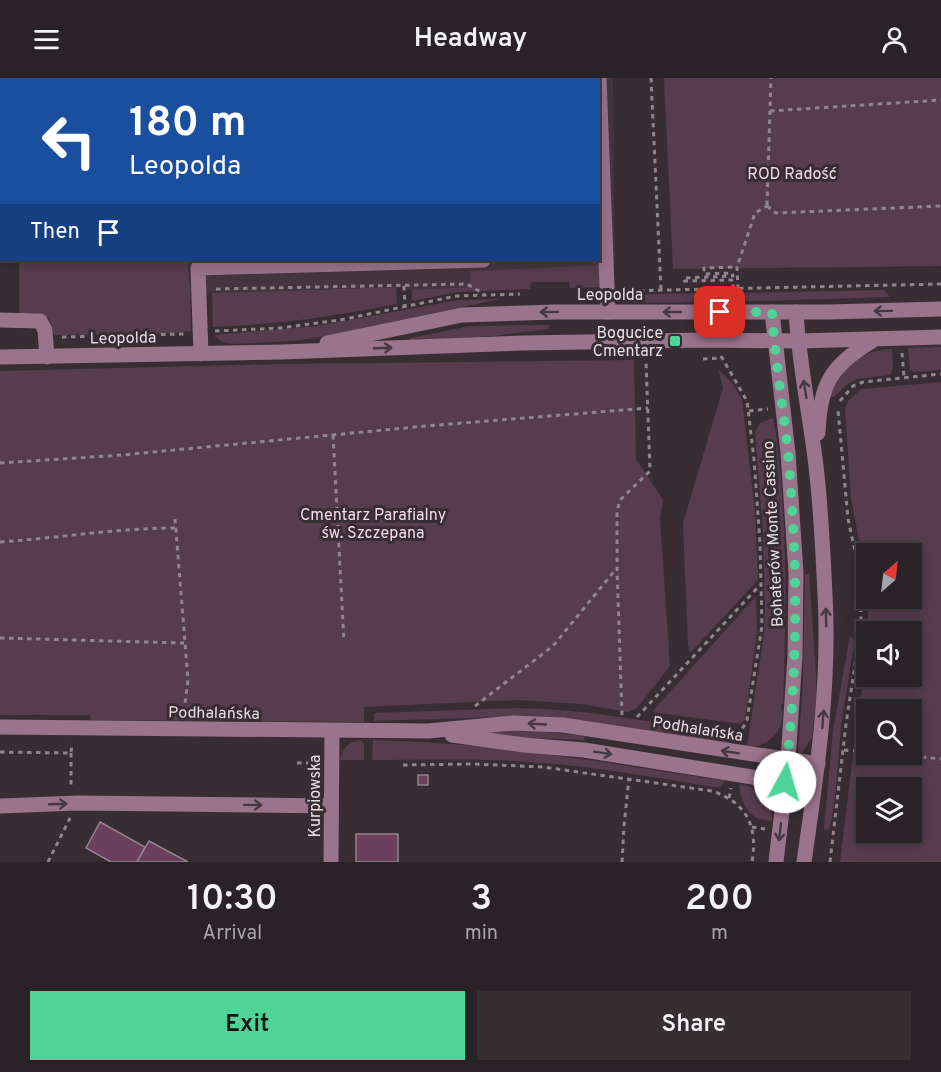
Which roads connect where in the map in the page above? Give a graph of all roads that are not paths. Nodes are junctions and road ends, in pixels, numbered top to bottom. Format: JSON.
{"nodes":[{"id":1,"x":600,"y":137,"type":"edge"},
{"id":2,"x":602,"y":256,"type":"edge"},
{"id":3,"x":412,"y":261,"type":"edge"},
{"id":4,"x":198,"y":264,"type":"edge"},
{"id":5,"x":941,"y":309,"type":"edge"},
{"id":6,"x":608,"y":312,"type":"junction"},
{"id":7,"x":772,"y":312,"type":"junction"},
{"id":8,"x":796,"y":312,"type":"junction"},
{"id":9,"x":0,"y":320,"type":"edge"},
{"id":10,"x":941,"y":337,"type":"edge"},
{"id":11,"x":874,"y":339,"type":"junction"},
{"id":12,"x":798,"y":341,"type":"junction"},
{"id":13,"x":774,"y":342,"type":"junction"},
{"id":14,"x":282,"y":352,"type":"junction"},
{"id":15,"x":201,"y":354,"type":"junction"},
{"id":16,"x":0,"y":357,"type":"edge"},
{"id":17,"x":47,"y":357,"type":"junction"},
{"id":18,"x":816,"y":468,"type":"junction"},
{"id":19,"x":0,"y":727,"type":"edge"},
{"id":20,"x":332,"y":731,"type":"junction"},
{"id":21,"x":428,"y":731,"type":"junction"},
{"id":22,"x":788,"y":760,"type":"junction"},
{"id":23,"x":818,"y":764,"type":"junction"},
{"id":24,"x":785,"y":782,"type":"junction"},
{"id":25,"x":814,"y":787,"type":"junction"},
{"id":26,"x":0,"y":806,"type":"edge"},
{"id":27,"x":332,"y":806,"type":"junction"},
{"id":28,"x":332,"y":862,"type":"edge"},
{"id":29,"x":776,"y":862,"type":"edge"},
{"id":30,"x":804,"y":862,"type":"edge"}],
"edges":[{"from":1,"to":2,"type":"street"},
{"from":2,"to":6,"type":"street"},
{"from":3,"to":4,"type":"street"},
{"from":4,"to":15,"type":"street"},
{"from":5,"to":8,"type":"street","name":"Leopolda","one_way":true},
{"from":7,"to":6,"type":"street","name":"Leopolda","one_way":true},
{"from":6,"to":14,"type":"street","name":"Leopolda","one_way":true},
{"from":7,"to":8,"type":"street","name":"Leopolda"},
{"from":7,"to":13,"type":"street","name":"Bohaterów Monte Cassino"},
{"from":8,"to":12,"type":"street"},
{"from":9,"to":17,"type":"street"},
{"from":10,"to":11,"type":"street","name":"Leopolda"},
{"from":11,"to":12,"type":"street","name":"Leopolda"},
{"from":11,"to":18,"type":"street"},
{"from":12,"to":13,"type":"street","name":"Leopolda"},
{"from":18,"to":12,"type":"street","one_way":true},
{"from":14,"to":13,"type":"street","name":"Leopolda","one_way":true},
{"from":13,"to":22,"type":"street","name":"Bohaterów Monte Cassino"},
{"from":14,"to":15,"type":"street","name":"Leopolda"},
{"from":15,"to":17,"type":"street","name":"Leopolda"},
{"from":16,"to":17,"type":"street","name":"Leopolda"},
{"from":23,"to":18,"type":"street","one_way":true},
{"from":19,"to":20,"type":"street","name":"Podhalańska"},
{"from":20,"to":21,"type":"street","name":"Podhalańska"},
{"from":20,"to":27,"type":"street","name":"Kurpiowska"},
{"from":22,"to":21,"type":"street","name":"Podhalańska","one_way":true},
{"from":21,"to":24,"type":"street","name":"Podhalańska","one_way":true},
{"from":22,"to":23,"type":"street","name":"Podhalańska"},
{"from":22,"to":24,"type":"street","name":"Bohaterów Monte Cassino"},
{"from":23,"to":25,"type":"street"},
{"from":24,"to":25,"type":"street","name":"Podhalańska"},
{"from":24,"to":29,"type":"street","name":"Bohaterów Monte Cassino","one_way":true},
{"from":25,"to":30,"type":"street"},
{"from":26,"to":27,"type":"street","one_way":true},
{"from":27,"to":28,"type":"street","name":"Kurpiowska"}]}
